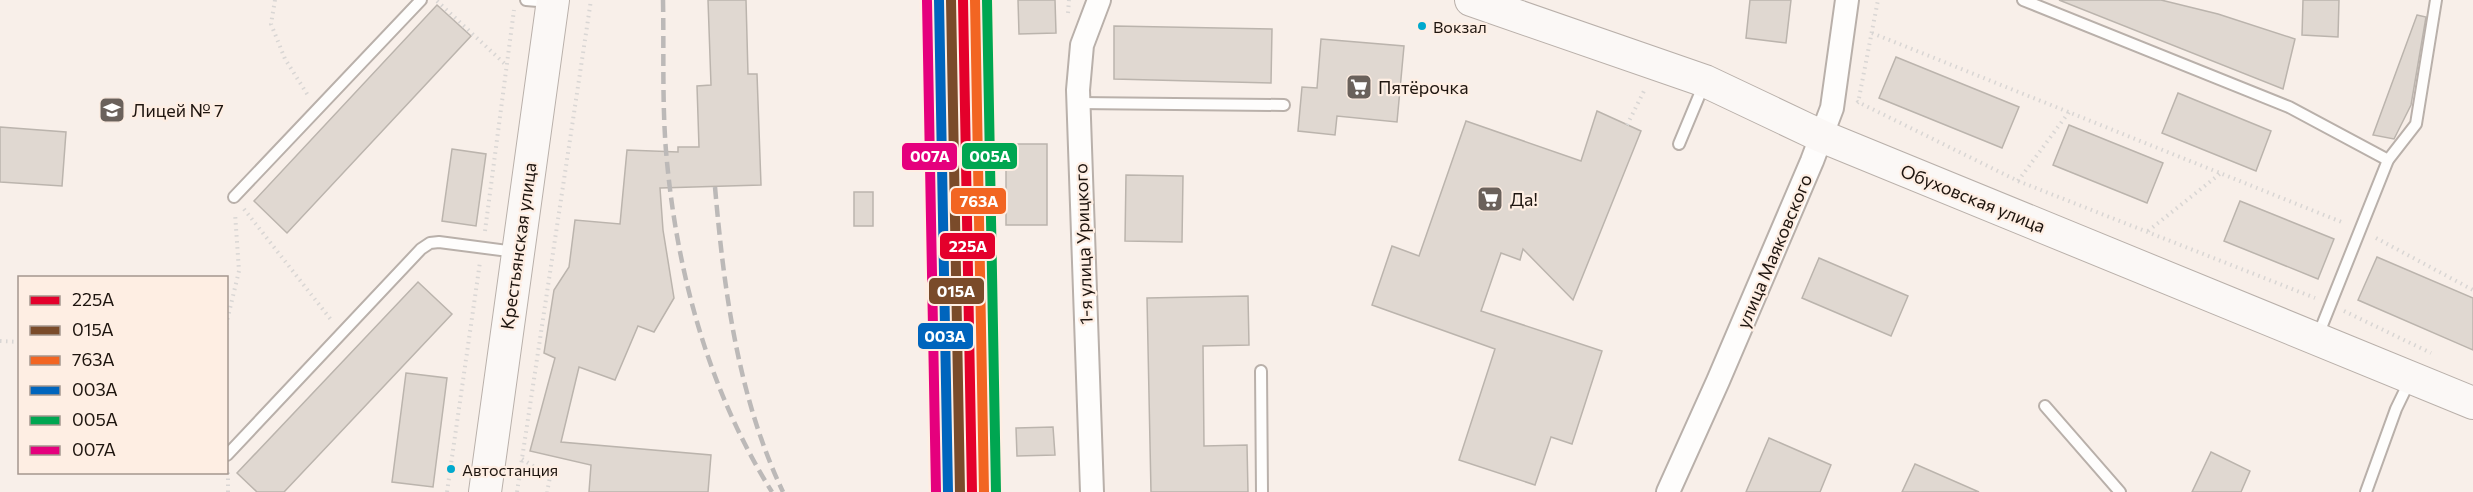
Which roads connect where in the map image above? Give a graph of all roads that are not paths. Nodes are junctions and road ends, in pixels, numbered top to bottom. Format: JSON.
{"nodes":[{"id":1,"x":421,"y":0,"type":"edge"},
{"id":2,"x":1099,"y":0,"type":"edge"},
{"id":3,"x":1471,"y":0,"type":"edge"},
{"id":4,"x":1847,"y":0,"type":"edge"},
{"id":5,"x":2024,"y":0,"type":"edge"},
{"id":6,"x":2436,"y":0,"type":"edge"},
{"id":7,"x":544,"y":1,"type":"edge"},
{"id":8,"x":1705,"y":81,"type":"junction"},
{"id":9,"x":1078,"y":103,"type":"junction"},
{"id":10,"x":1284,"y":105,"type":"dead end"},
{"id":11,"x":1821,"y":136,"type":"junction"},
{"id":12,"x":1679,"y":144,"type":"dead end"},
{"id":13,"x":2388,"y":160,"type":"junction"},
{"id":14,"x":234,"y":197,"type":"road end"},
{"id":15,"x":517,"y":252,"type":"junction"},
{"id":16,"x":2317,"y":339,"type":"junction"},
{"id":17,"x":1261,"y":371,"type":"dead end"},
{"id":18,"x":2410,"y":379,"type":"junction"},
{"id":19,"x":2473,"y":404,"type":"edge"},
{"id":20,"x":2045,"y":406,"type":"dead end"},
{"id":21,"x":228,"y":454,"type":"edge"},
{"id":22,"x":485,"y":492,"type":"edge"},
{"id":23,"x":1092,"y":492,"type":"edge"},
{"id":24,"x":1262,"y":492,"type":"edge"},
{"id":25,"x":1668,"y":492,"type":"edge"},
{"id":26,"x":2120,"y":492,"type":"edge"},
{"id":27,"x":2366,"y":492,"type":"edge"}],
"edges":[{"from":1,"to":14,"type":"lane"},
{"from":2,"to":9,"type":"street","name":"1-я улица Урицкого"},
{"from":3,"to":8,"type":"street","name":"Обуховская улица"},
{"from":4,"to":11,"type":"street","name":"улица Маяковского"},
{"from":5,"to":13,"type":"lane"},
{"from":6,"to":13,"type":"lane"},
{"from":7,"to":15,"type":"street","name":"Крестьянская улица"},
{"from":8,"to":11,"type":"street","name":"Обуховская улица"},
{"from":8,"to":12,"type":"lane"},
{"from":9,"to":10,"type":"lane"},
{"from":9,"to":23,"type":"street","name":"1-я улица Урицкого"},
{"from":11,"to":16,"type":"street","name":"Обуховская улица"},
{"from":11,"to":25,"type":"street","name":"улица Маяковского"},
{"from":13,"to":16,"type":"lane"},
{"from":15,"to":21,"type":"lane"},
{"from":15,"to":22,"type":"street","name":"Крестьянская улица"},
{"from":16,"to":18,"type":"street","name":"Обуховская улица"},
{"from":17,"to":24,"type":"lane"},
{"from":18,"to":19,"type":"street","name":"Обуховская улица"},
{"from":18,"to":27,"type":"lane"},
{"from":20,"to":26,"type":"lane"}]}
